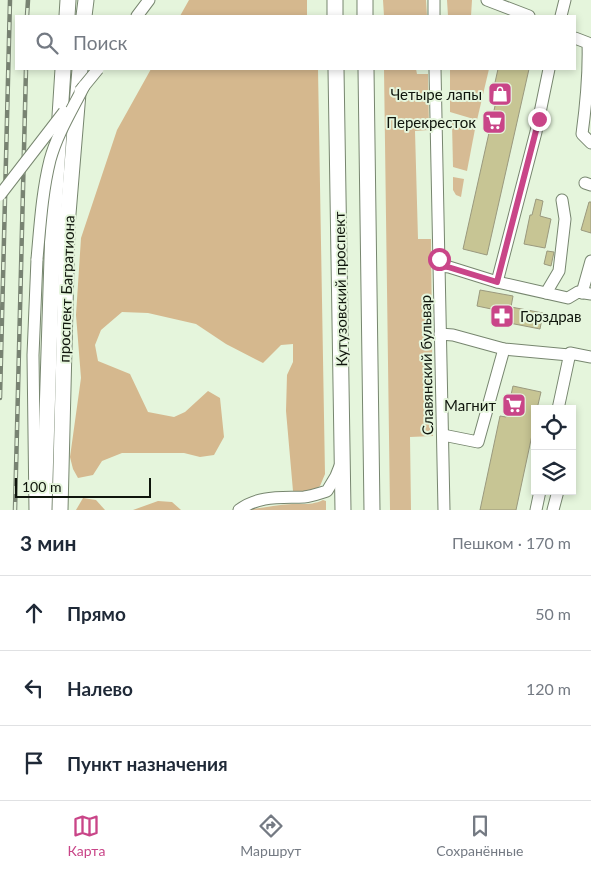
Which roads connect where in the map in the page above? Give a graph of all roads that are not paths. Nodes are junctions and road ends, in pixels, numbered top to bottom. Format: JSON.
{"nodes":[{"id":1,"x":68,"y":0,"type":"edge"},
{"id":2,"x":86,"y":0,"type":"edge"},
{"id":3,"x":149,"y":0,"type":"edge"},
{"id":4,"x":335,"y":0,"type":"edge"},
{"id":5,"x":365,"y":0,"type":"edge"},
{"id":6,"x":434,"y":0,"type":"edge"},
{"id":7,"x":487,"y":0,"type":"edge"},
{"id":8,"x":565,"y":0,"type":"edge"},
{"id":9,"x":67,"y":15,"type":"edge"},
{"id":10,"x":84,"y":15,"type":"edge"},
{"id":11,"x":138,"y":15,"type":"edge"},
{"id":12,"x":335,"y":15,"type":"edge"},
{"id":13,"x":365,"y":15,"type":"edge"},
{"id":14,"x":434,"y":15,"type":"edge"},
{"id":15,"x":526,"y":15,"type":"edge"},
{"id":16,"x":561,"y":15,"type":"edge"},
{"id":17,"x":576,"y":38,"type":"edge"},
{"id":18,"x":63,"y":70,"type":"edge"},
{"id":19,"x":80,"y":70,"type":"edge"},
{"id":20,"x":97,"y":70,"type":"edge"},
{"id":21,"x":336,"y":70,"type":"edge"},
{"id":22,"x":366,"y":70,"type":"edge"},
{"id":23,"x":435,"y":70,"type":"edge"},
{"id":24,"x":549,"y":70,"type":"edge"},
{"id":25,"x":84,"y":86,"type":"junction"},
{"id":26,"x":589,"y":101,"type":"edge"},
{"id":27,"x":591,"y":143,"type":"edge"},
{"id":28,"x":0,"y":195,"type":"edge"},
{"id":29,"x":562,"y":200,"type":"dead end"},
{"id":30,"x":591,"y":261,"type":"edge"},
{"id":31,"x":440,"y":266,"type":"junction"},
{"id":32,"x":497,"y":282,"type":"junction"},
{"id":33,"x":546,"y":293,"type":"junction"},
{"id":34,"x":587,"y":293,"type":"edge"},
{"id":35,"x":440,"y":334,"type":"junction"},
{"id":36,"x":504,"y":349,"type":"junction"},
{"id":37,"x":570,"y":356,"type":"junction"},
{"id":38,"x":591,"y":357,"type":"edge"},
{"id":39,"x":559,"y":405,"type":"edge"},
{"id":40,"x":443,"y":435,"type":"junction"},
{"id":41,"x":343,"y":457,"type":"junction"},
{"id":42,"x":539,"y":495,"type":"edge"},
{"id":43,"x":557,"y":495,"type":"edge"},
{"id":44,"x":35,"y":510,"type":"edge"},
{"id":45,"x":44,"y":510,"type":"edge"},
{"id":46,"x":60,"y":510,"type":"edge"},
{"id":47,"x":239,"y":510,"type":"edge"},
{"id":48,"x":343,"y":510,"type":"edge"},
{"id":49,"x":372,"y":510,"type":"edge"},
{"id":50,"x":444,"y":510,"type":"edge"},
{"id":51,"x":536,"y":510,"type":"edge"},
{"id":52,"x":553,"y":510,"type":"edge"}],
"edges":[{"from":1,"to":9,"type":"main road"},
{"from":2,"to":10,"type":"main road"},
{"from":3,"to":11,"type":"street"},
{"from":4,"to":12,"type":"main road"},
{"from":5,"to":13,"type":"main road"},
{"from":6,"to":14,"type":"street"},
{"from":7,"to":15,"type":"street"},
{"from":8,"to":16,"type":"street"},
{"from":17,"to":26,"type":"street"},
{"from":18,"to":45,"type":"main road","name":"проспект Багратиона"},
{"from":19,"to":46,"type":"main road","name":"проспект Багратиона"},
{"from":20,"to":25,"type":"street","bridge":true},
{"from":21,"to":41,"type":"main road","name":"Кутузовский проспект"},
{"from":22,"to":49,"type":"main road","name":"Кутузовский проспект"},
{"from":23,"to":31,"type":"street","name":"Славянский бульвар"},
{"from":24,"to":32,"type":"street"},
{"from":25,"to":28,"type":"street","bridge":true},
{"from":25,"to":44,"type":"street","bridge":true},
{"from":26,"to":27,"type":"street"},
{"from":29,"to":33,"type":"street"},
{"from":30,"to":34,"type":"street"},
{"from":31,"to":32,"type":"street"},
{"from":31,"to":35,"type":"street","name":"Славянский бульвар"},
{"from":32,"to":33,"type":"street"},
{"from":33,"to":34,"type":"street"},
{"from":35,"to":36,"type":"street"},
{"from":35,"to":40,"type":"street","name":"Славянский бульвар"},
{"from":36,"to":37,"type":"street"},
{"from":36,"to":40,"type":"street"},
{"from":37,"to":38,"type":"street"},
{"from":37,"to":39,"type":"street"},
{"from":40,"to":50,"type":"street","name":"Славянский бульвар"},
{"from":41,"to":47,"type":"street"},
{"from":41,"to":48,"type":"main road","name":"Кутузовский проспект"},
{"from":42,"to":51,"type":"street"},
{"from":43,"to":52,"type":"street"}]}
